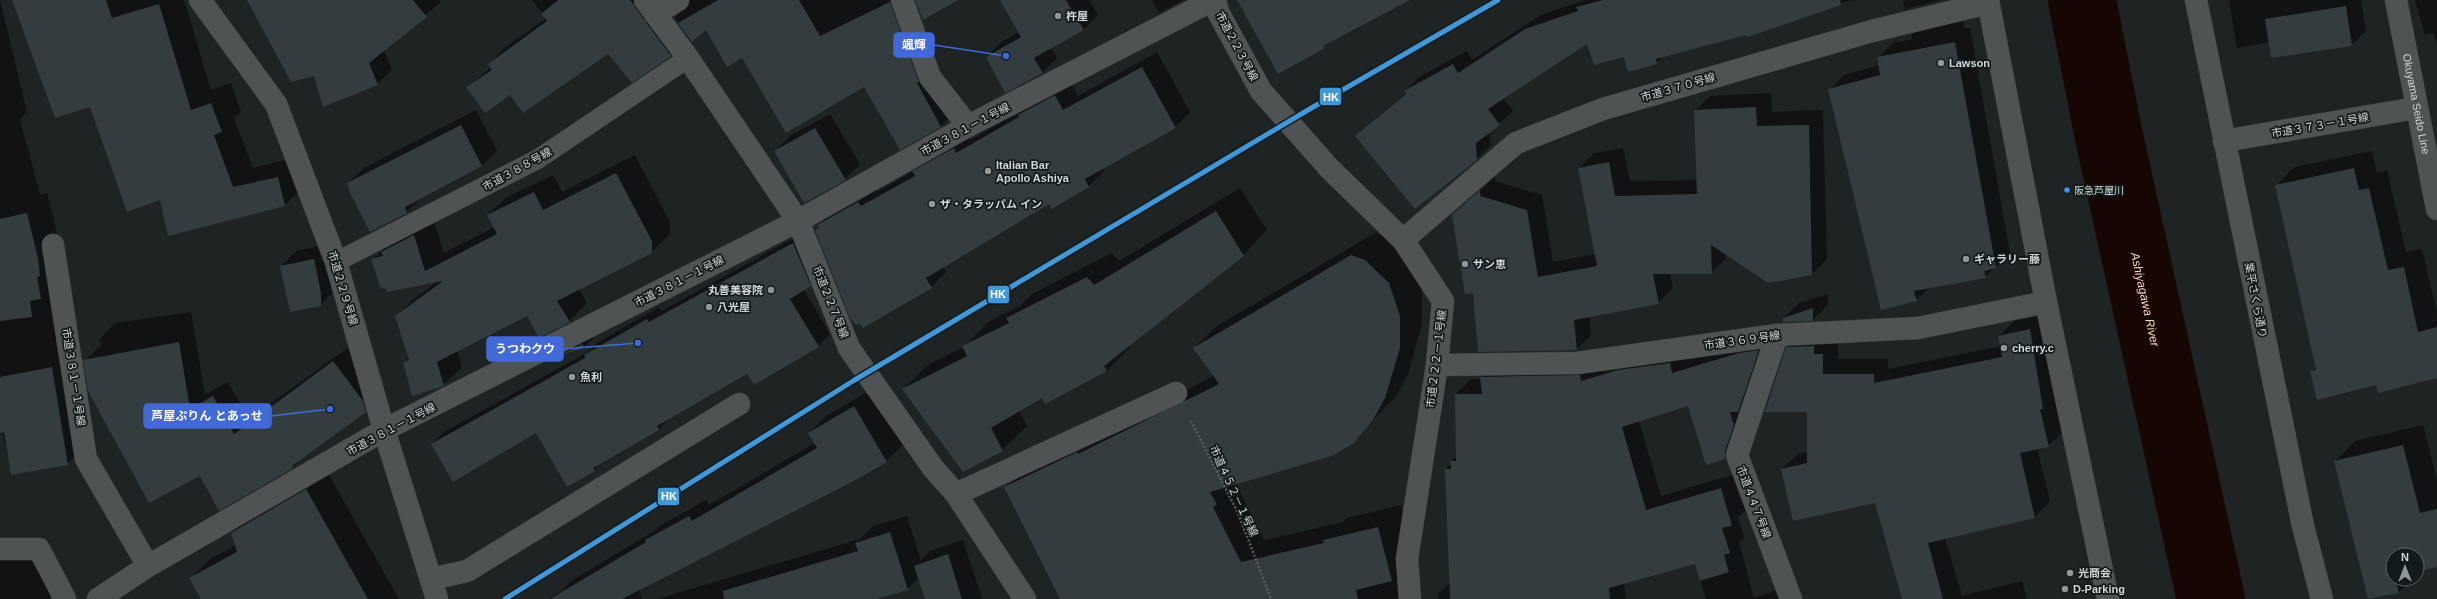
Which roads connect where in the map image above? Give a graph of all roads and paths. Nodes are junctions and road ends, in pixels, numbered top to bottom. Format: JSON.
{"nodes":[{"id":1,"x":200,"y":0,"type":"edge"},
{"id":2,"x":678,"y":0,"type":"edge"},
{"id":3,"x":902,"y":0,"type":"edge"},
{"id":4,"x":1214,"y":0,"type":"edge"},
{"id":5,"x":2196,"y":0,"type":"edge"},
{"id":6,"x":2396,"y":0,"type":"edge"},
{"id":7,"x":1988,"y":1,"type":"edge"},
{"id":8,"x":650,"y":7,"type":"edge"},
{"id":9,"x":688,"y":58,"type":"junction"},
{"id":10,"x":1261,"y":91,"type":"joint"},
{"id":11,"x":2416,"y":108,"type":"junction"},
{"id":12,"x":968,"y":126,"type":"junction"},
{"id":13,"x":2224,"y":141,"type":"junction"},
{"id":14,"x":2437,"y":209,"type":"edge"},
{"id":15,"x":798,"y":221,"type":"junction"},
{"id":16,"x":1403,"y":240,"type":"junction"},
{"id":17,"x":53,"y":245,"type":"dead end"},
{"id":18,"x":336,"y":262,"type":"junction"},
{"id":19,"x":2046,"y":302,"type":"junction"},
{"id":20,"x":1776,"y":335,"type":"junction"},
{"id":21,"x":1437,"y":365,"type":"junction"},
{"id":22,"x":1176,"y":393,"type":"joint"},
{"id":23,"x":740,"y":404,"type":"dead end"},
{"id":24,"x":384,"y":430,"type":"junction"},
{"id":25,"x":956,"y":494,"type":"junction"},
{"id":26,"x":0,"y":549,"type":"edge"},
{"id":27,"x":148,"y":566,"type":"junction"},
{"id":28,"x":434,"y":589,"type":"edge"},
{"id":29,"x":65,"y":599,"type":"edge"},
{"id":30,"x":98,"y":599,"type":"edge"},
{"id":31,"x":1025,"y":599,"type":"edge"},
{"id":32,"x":1271,"y":599,"type":"edge"},
{"id":33,"x":1410,"y":599,"type":"edge"},
{"id":34,"x":1791,"y":599,"type":"edge"},
{"id":35,"x":2108,"y":599,"type":"edge"},
{"id":36,"x":2322,"y":599,"type":"edge"}],
"edges":[{"from":1,"to":18,"type":"street","name":"市道２２９号線"},
{"from":2,"to":8,"type":"street"},
{"from":3,"to":12,"type":"street"},
{"from":4,"to":10,"type":"street","name":"市道２２３号線"},
{"from":4,"to":12,"type":"street","name":"市道３８１－１号線"},
{"from":5,"to":13,"type":"street","name":"業平さくら通り"},
{"from":6,"to":11,"type":"street","name":"Okuyama Seido Line"},
{"from":7,"to":16,"type":"street","name":"市道３７０号線"},
{"from":7,"to":19,"type":"street"},
{"from":8,"to":9,"type":"street","name":"市道２２７号線"},
{"from":9,"to":15,"type":"street","name":"市道２２７号線"},
{"from":9,"to":18,"type":"lane","name":"市道３８８号線"},
{"from":10,"to":16,"type":"street","name":"市道２２２－１号線"},
{"from":11,"to":13,"type":"street","name":"市道３７３－１号線"},
{"from":11,"to":14,"type":"street","name":"Okuyama Seido Line"},
{"from":12,"to":15,"type":"street","name":"市道３８１－１号線"},
{"from":13,"to":36,"type":"street","name":"業平さくら通り"},
{"from":15,"to":24,"type":"street","name":"市道３８１－１号線"},
{"from":15,"to":25,"type":"street","name":"市道２２７号線"},
{"from":16,"to":21,"type":"street","name":"市道２２２－１号線"},
{"from":17,"to":27,"type":"street","name":"市道３８１－１号線"},
{"from":18,"to":24,"type":"street","name":"市道２２９号線"},
{"from":19,"to":20,"type":"street","name":"市道３６９号線"},
{"from":19,"to":35,"type":"street"},
{"from":20,"to":21,"type":"street","name":"市道３６９号線"},
{"from":20,"to":34,"type":"street","name":"市道４４７号線"},
{"from":21,"to":33,"type":"street","name":"市道２２２－１号線"},
{"from":22,"to":25,"type":"street"},
{"from":22,"to":32,"type":"path","name":"市道４５２－１号線"},
{"from":23,"to":28,"type":"street"},
{"from":24,"to":27,"type":"street","name":"市道３８１－１号線"},
{"from":24,"to":28,"type":"street","name":"市道２２９号線"},
{"from":25,"to":31,"type":"street","name":"市道２２７号線"},
{"from":26,"to":29,"type":"street"},
{"from":27,"to":30,"type":"street","name":"市道３８１－１号線"}]}
